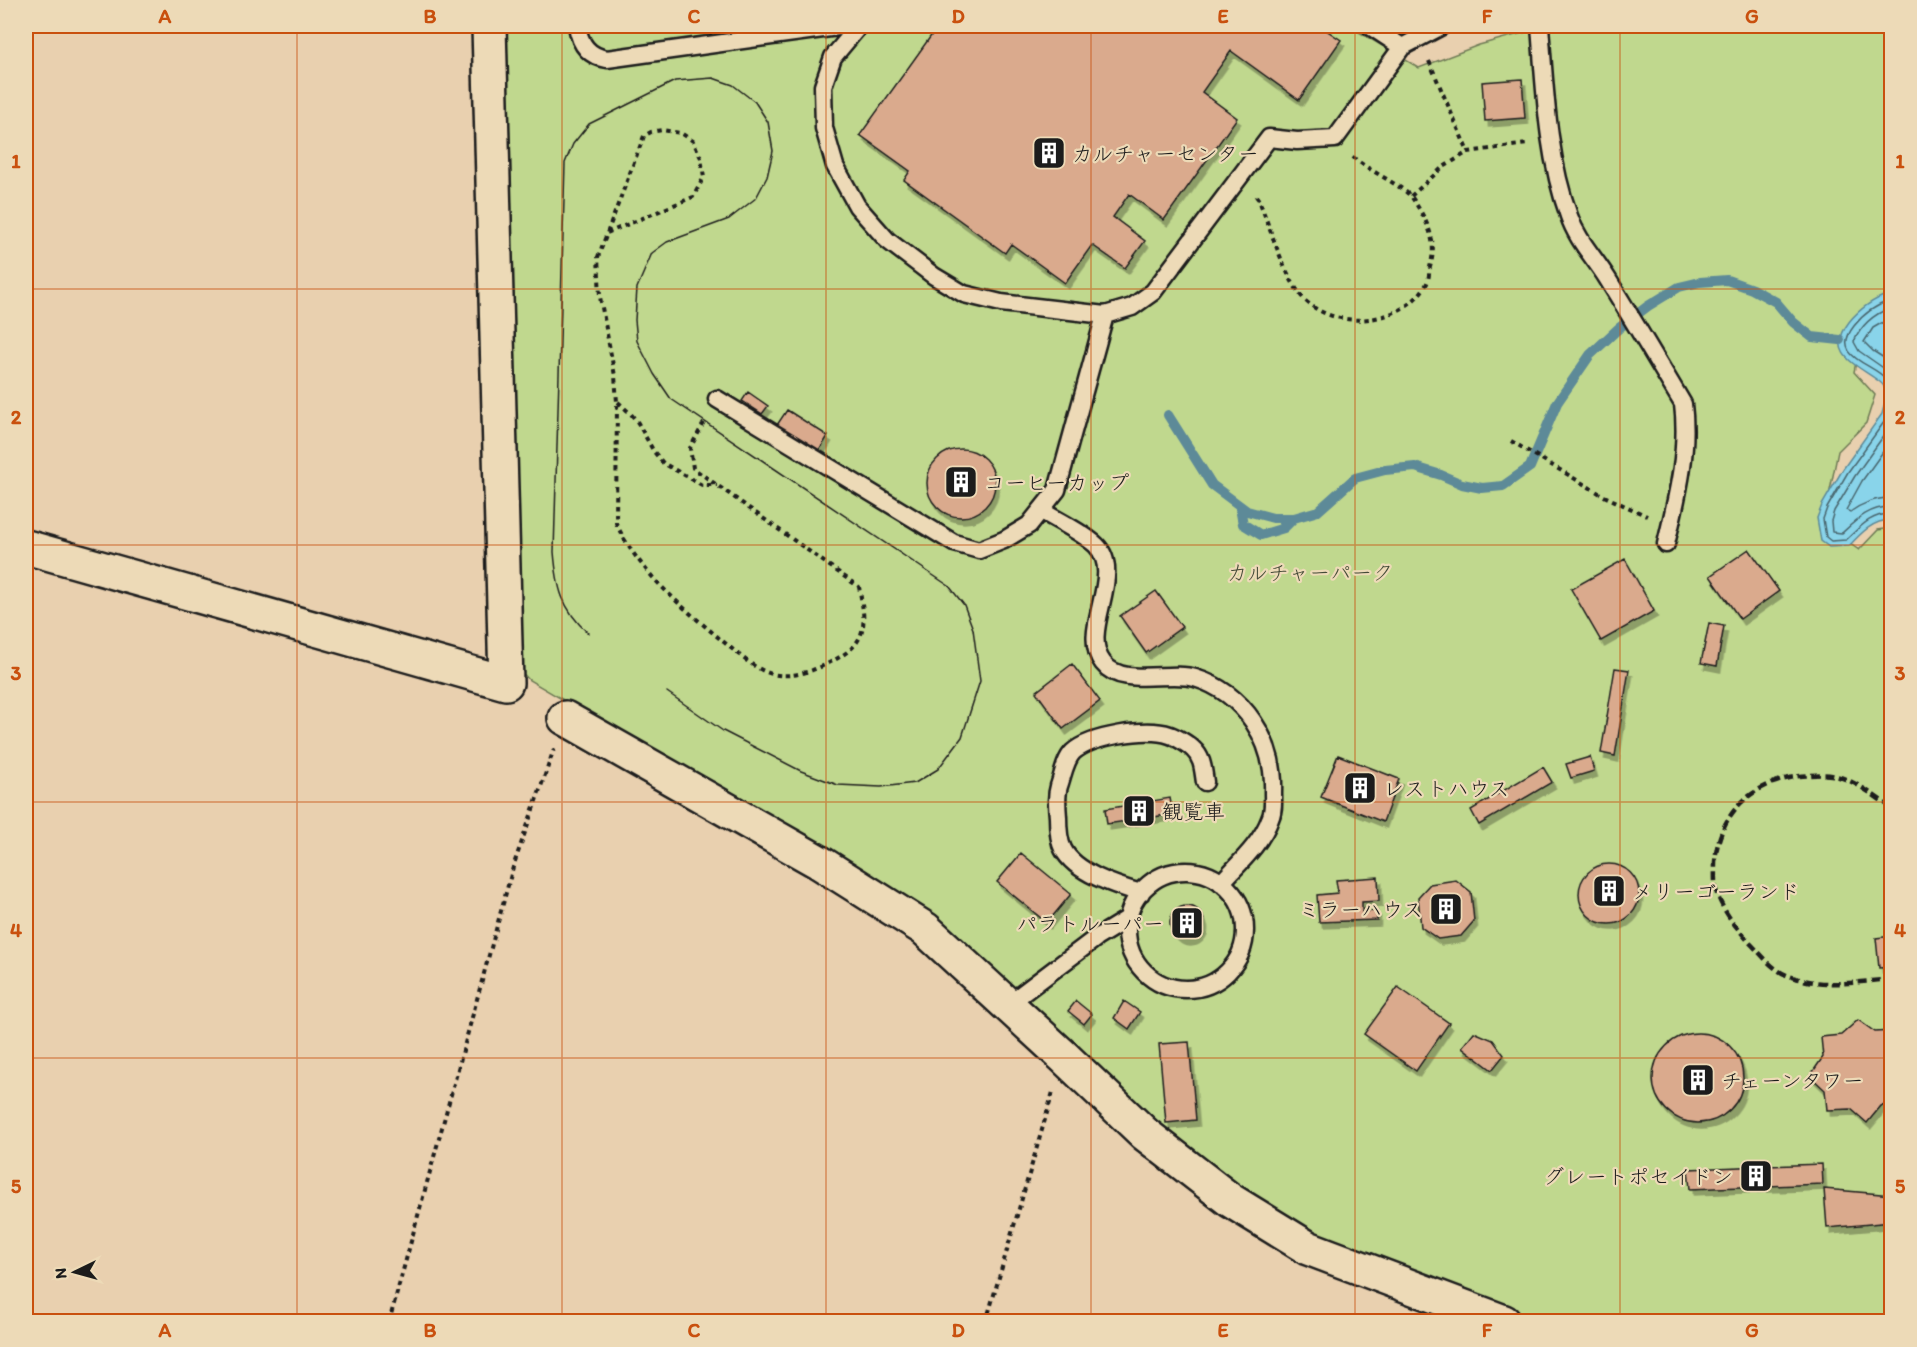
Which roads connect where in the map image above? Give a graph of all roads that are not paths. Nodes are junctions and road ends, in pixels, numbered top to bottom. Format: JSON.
{"nodes":[{"id":1,"x":489,"y":26,"type":"edge"},
{"id":2,"x":577,"y":26,"type":"edge"},
{"id":3,"x":845,"y":26,"type":"edge"},
{"id":4,"x":859,"y":26,"type":"edge"},
{"id":5,"x":1370,"y":26,"type":"edge"},
{"id":6,"x":1442,"y":26,"type":"edge"},
{"id":7,"x":1540,"y":26,"type":"edge"},
{"id":8,"x":1402,"y":47,"type":"junction"},
{"id":9,"x":1105,"y":315,"type":"junction"},
{"id":10,"x":717,"y":399,"type":"road end"},
{"id":11,"x":1042,"y":511,"type":"junction"},
{"id":12,"x":1668,"y":536,"type":"road end"},
{"id":13,"x":26,"y":547,"type":"edge"},
{"id":14,"x":565,"y":717,"type":"road end"},
{"id":15,"x":1205,"y":782,"type":"dead end"},
{"id":16,"x":1221,"y":883,"type":"junction"},
{"id":17,"x":1141,"y":893,"type":"junction"},
{"id":18,"x":1127,"y":919,"type":"junction"},
{"id":19,"x":1007,"y":1005,"type":"junction"},
{"id":20,"x":1504,"y":1322,"type":"edge"}],
"edges":[{"from":1,"to":13,"type":"street"},
{"from":2,"to":3,"type":"lane"},
{"from":4,"to":9,"type":"lane"},
{"from":5,"to":8,"type":"lane"},
{"from":6,"to":8,"type":"lane"},
{"from":7,"to":12,"type":"lane"},
{"from":8,"to":9,"type":"lane"},
{"from":9,"to":11,"type":"lane"},
{"from":10,"to":11,"type":"lane"},
{"from":11,"to":16,"type":"lane"},
{"from":14,"to":19,"type":"street"},
{"from":15,"to":17,"type":"lane"},
{"from":16,"to":17,"type":"lane"},
{"from":16,"to":18,"type":"lane"},
{"from":17,"to":18,"type":"lane"},
{"from":18,"to":19,"type":"lane"},
{"from":19,"to":20,"type":"street"}]}
